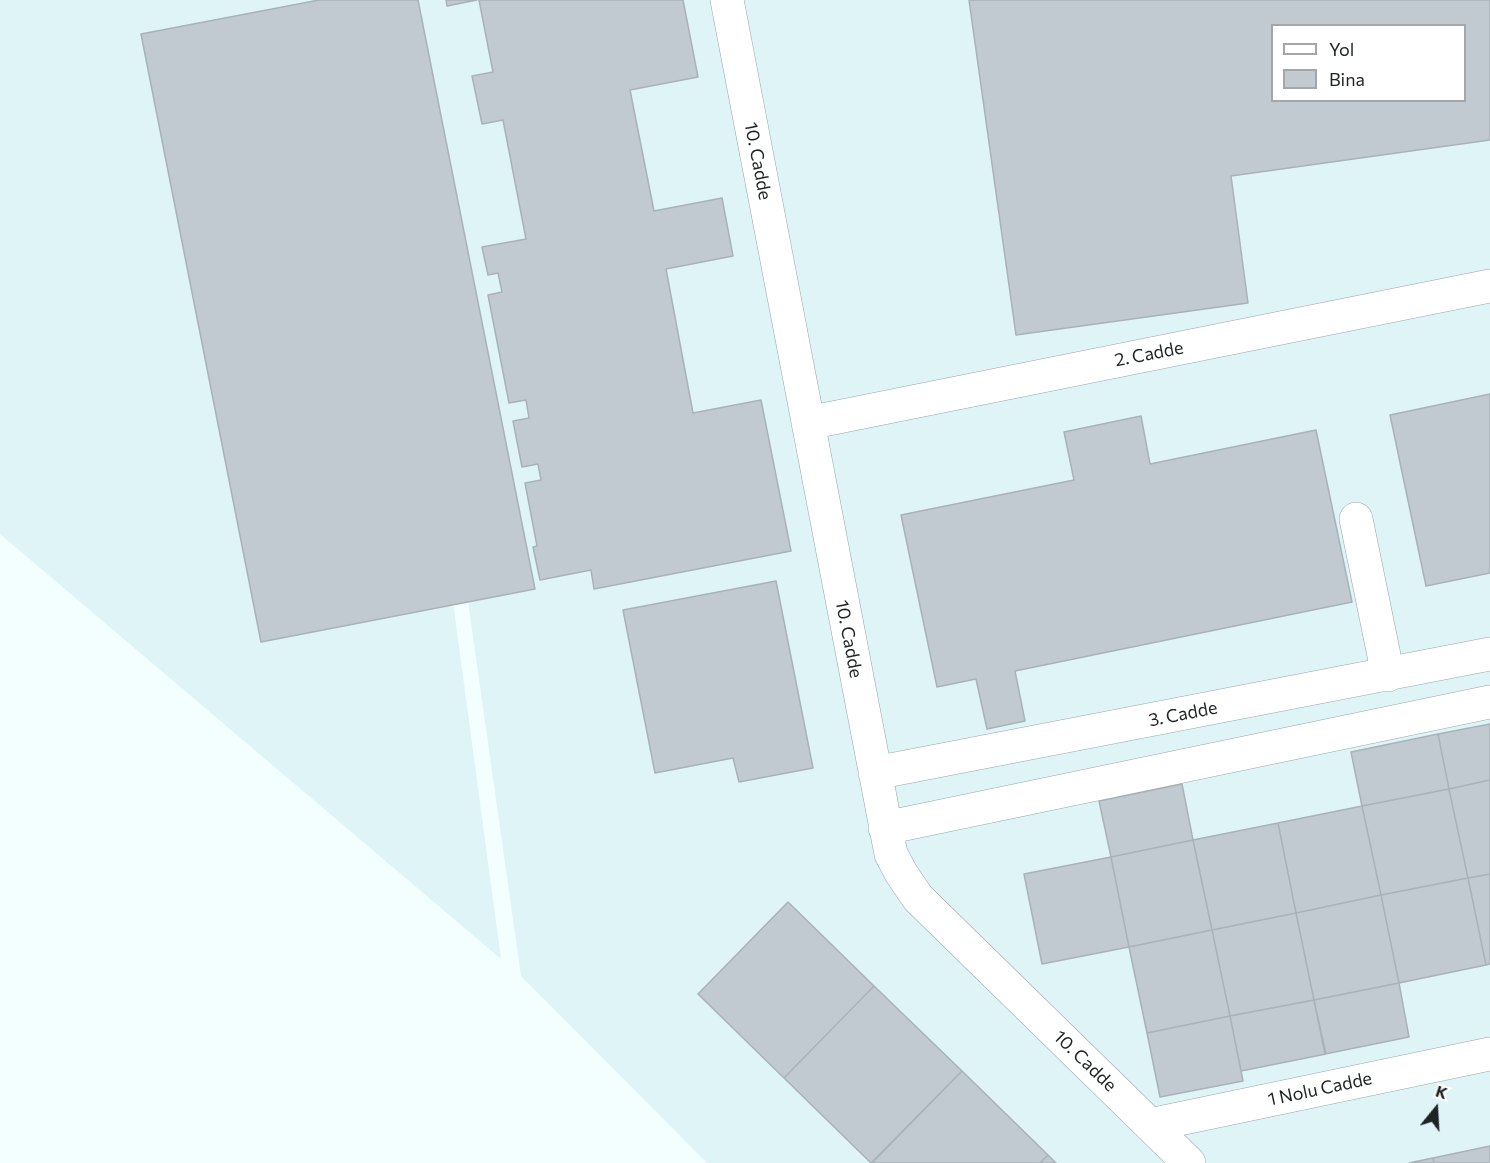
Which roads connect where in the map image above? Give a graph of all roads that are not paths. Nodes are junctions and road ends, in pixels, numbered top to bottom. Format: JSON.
{"nodes":[{"id":1,"x":727,"y":0,"type":"edge"},
{"id":2,"x":1490,"y":286,"type":"edge"},
{"id":3,"x":808,"y":423,"type":"junction"},
{"id":4,"x":1356,"y":519,"type":"dead end"},
{"id":5,"x":1490,"y":654,"type":"edge"},
{"id":6,"x":1388,"y":675,"type":"junction"},
{"id":7,"x":1490,"y":702,"type":"edge"},
{"id":8,"x":875,"y":773,"type":"junction"},
{"id":9,"x":885,"y":828,"type":"junction"},
{"id":10,"x":1490,"y":1053,"type":"edge"},
{"id":11,"x":1150,"y":1125,"type":"junction"},
{"id":12,"x":1189,"y":1163,"type":"edge"}],
"edges":[{"from":1,"to":3,"type":"street","name":"10. Cadde"},
{"from":2,"to":3,"type":"street","name":"2. Cadde"},
{"from":3,"to":8,"type":"street","name":"10. Cadde"},
{"from":4,"to":6,"type":"street"},
{"from":5,"to":6,"type":"street","name":"3. Cadde"},
{"from":6,"to":8,"type":"street","name":"3. Cadde"},
{"from":7,"to":9,"type":"street"},
{"from":8,"to":9,"type":"street","name":"10. Cadde"},
{"from":9,"to":11,"type":"street","name":"10. Cadde"},
{"from":10,"to":11,"type":"street","name":"1 Nolu Cadde"},
{"from":11,"to":12,"type":"street","name":"10. Cadde"}]}
